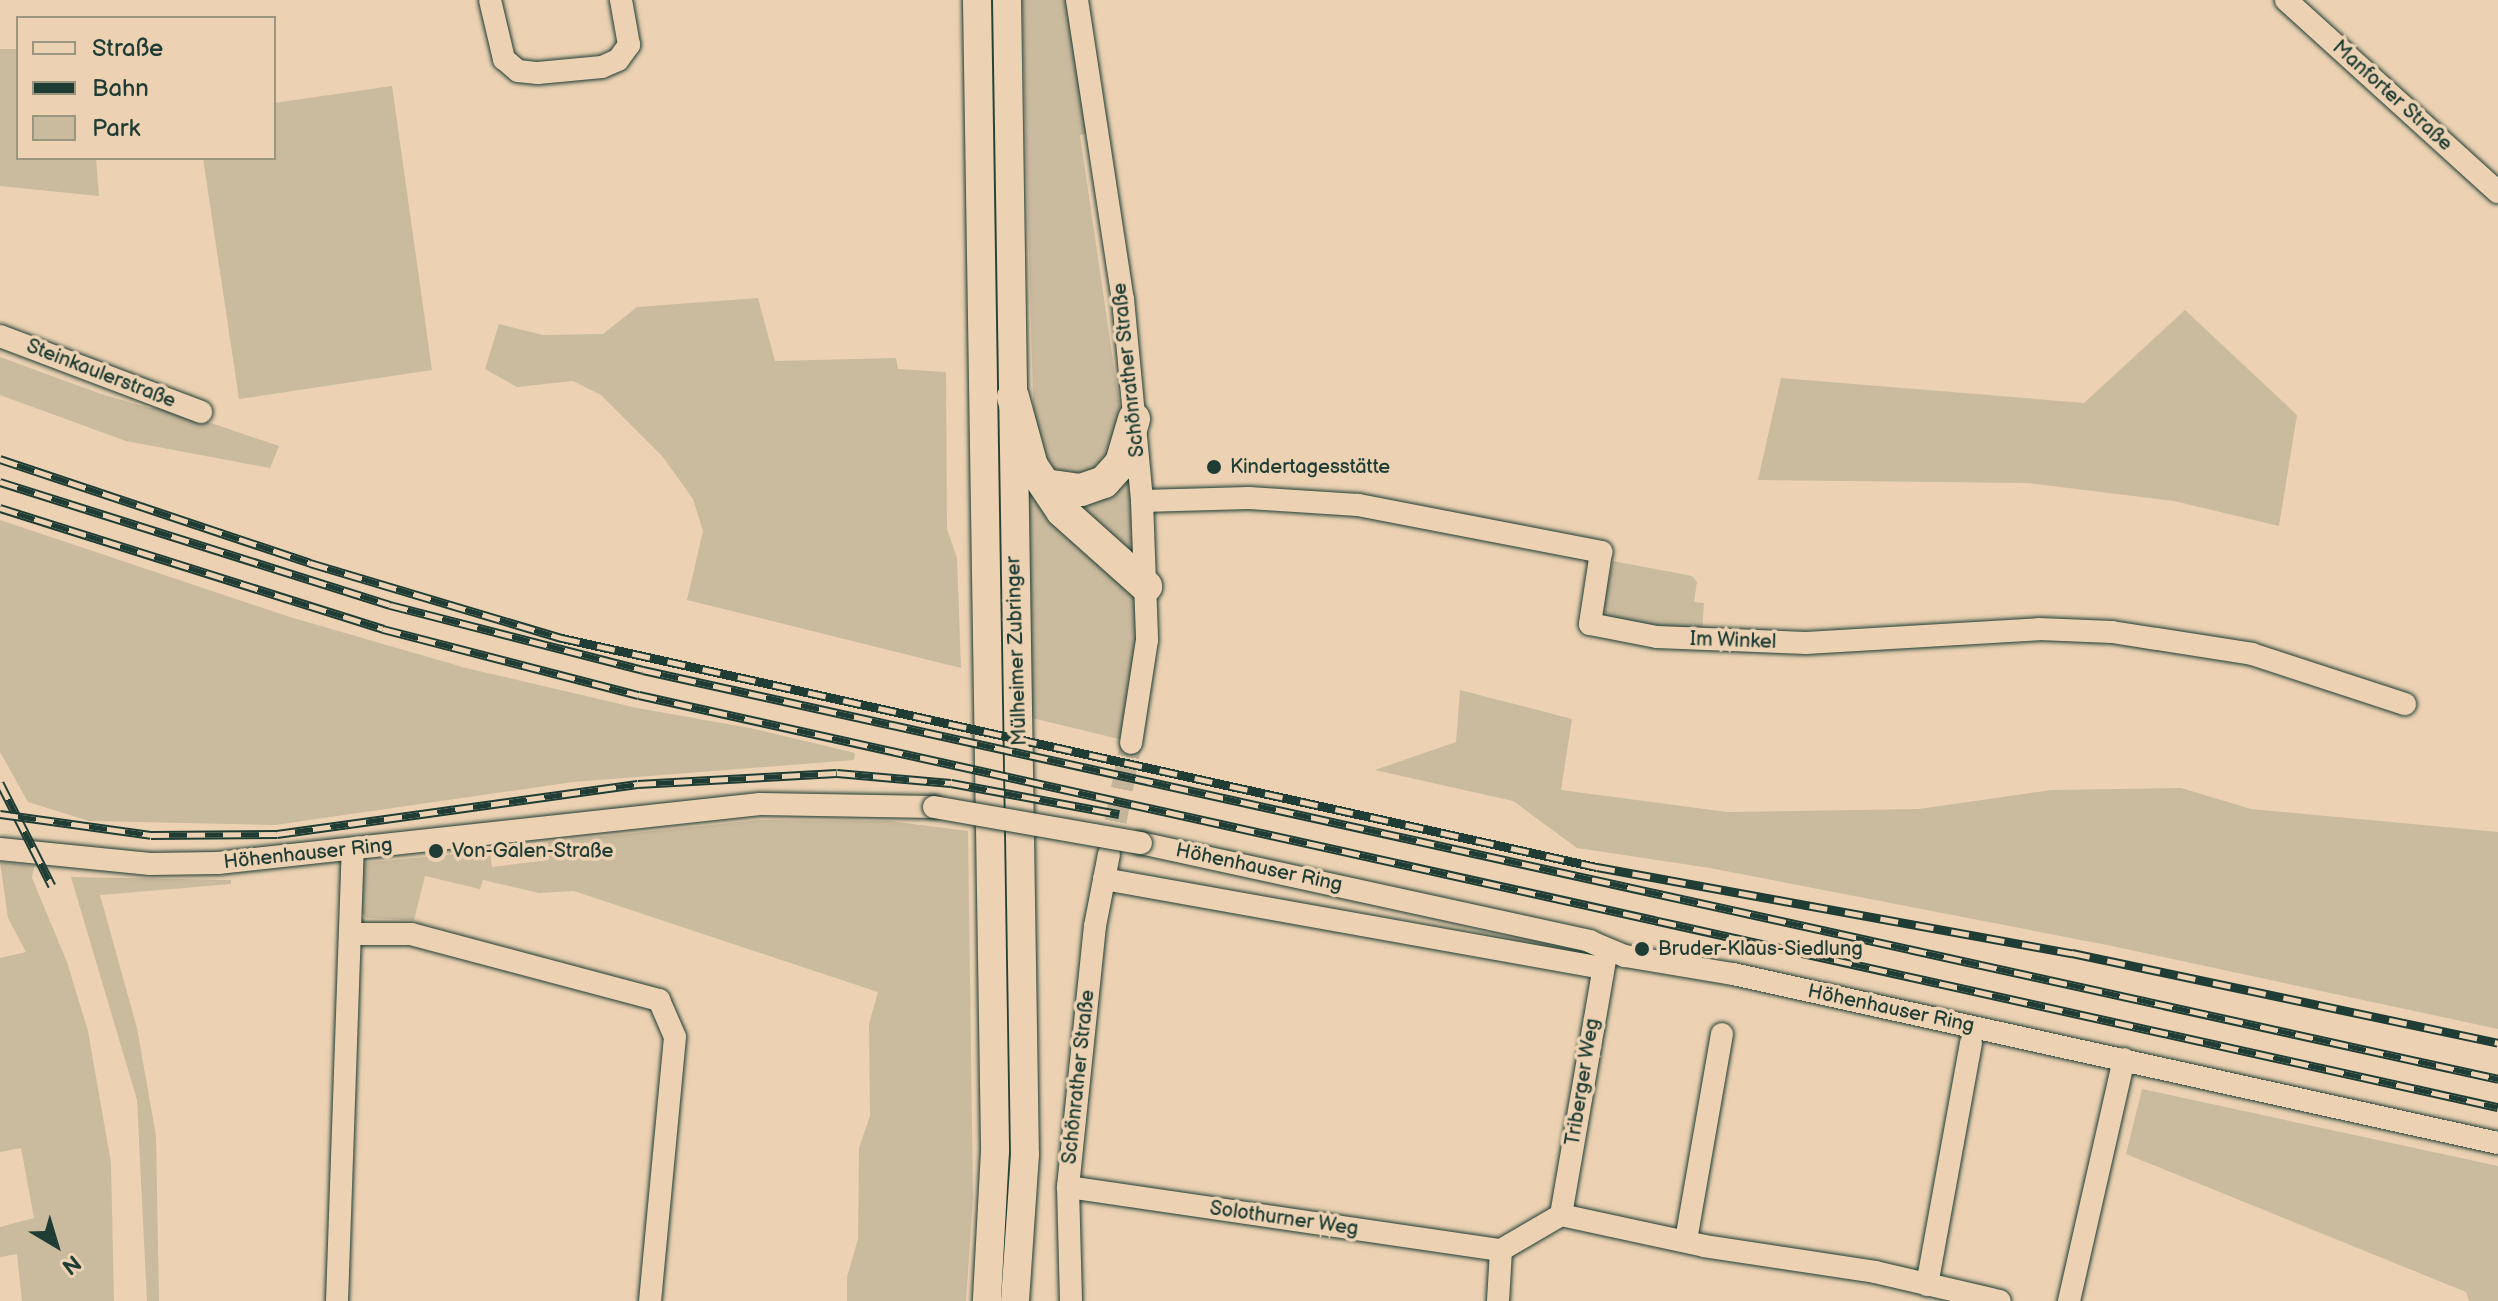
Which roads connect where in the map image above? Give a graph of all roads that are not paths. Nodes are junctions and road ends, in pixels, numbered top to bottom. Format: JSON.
{"nodes":[{"id":1,"x":490,"y":0,"type":"edge"},
{"id":2,"x":621,"y":0,"type":"edge"},
{"id":3,"x":977,"y":0,"type":"edge"},
{"id":4,"x":1007,"y":0,"type":"edge"},
{"id":5,"x":1077,"y":0,"type":"edge"},
{"id":6,"x":2286,"y":0,"type":"edge"},
{"id":7,"x":2498,"y":192,"type":"edge"},
{"id":8,"x":0,"y":336,"type":"edge"},
{"id":9,"x":1013,"y":397,"type":"junction"},
{"id":10,"x":201,"y":412,"type":"dead end"},
{"id":11,"x":1134,"y":419,"type":"junction"},
{"id":12,"x":1045,"y":485,"type":"junction"},
{"id":13,"x":1142,"y":501,"type":"junction"},
{"id":14,"x":1146,"y":586,"type":"junction"},
{"id":15,"x":2405,"y":704,"type":"dead end"},
{"id":16,"x":1131,"y":743,"type":"tunnel mouth"},
{"id":17,"x":0,"y":849,"type":"edge"},
{"id":18,"x":353,"y":850,"type":"junction"},
{"id":19,"x":1109,"y":854,"type":"tunnel mouth"},
{"id":20,"x":1104,"y":879,"type":"junction"},
{"id":21,"x":353,"y":934,"type":"junction"},
{"id":22,"x":1604,"y":958,"type":"junction"},
{"id":23,"x":1722,"y":1034,"type":"dead end"},
{"id":24,"x":1971,"y":1043,"type":"dead end"},
{"id":25,"x":2124,"y":1059,"type":"junction"},
{"id":26,"x":2498,"y":1143,"type":"edge"},
{"id":27,"x":1068,"y":1187,"type":"junction"},
{"id":28,"x":1561,"y":1215,"type":"junction"},
{"id":29,"x":1686,"y":1240,"type":"junction"},
{"id":30,"x":1501,"y":1250,"type":"junction"},
{"id":31,"x":1927,"y":1285,"type":"junction"},
{"id":32,"x":337,"y":1301,"type":"edge"},
{"id":33,"x":650,"y":1301,"type":"edge"},
{"id":34,"x":987,"y":1301,"type":"edge"},
{"id":35,"x":1015,"y":1301,"type":"edge"},
{"id":36,"x":1071,"y":1301,"type":"edge"},
{"id":37,"x":1498,"y":1301,"type":"edge"},
{"id":38,"x":2000,"y":1301,"type":"edge"},
{"id":39,"x":2069,"y":1301,"type":"edge"}],
"edges":[{"from":1,"to":2,"type":"street"},
{"from":3,"to":34,"type":"main road","name":"Mülheimer Zubringer"},
{"from":4,"to":9,"type":"main road","name":"Mülheimer Zubringer"},
{"from":5,"to":11,"type":"street","name":"Schönrather Straße"},
{"from":6,"to":7,"type":"street","name":"Manforter Straße"},
{"from":8,"to":10,"type":"street","name":"Steinkaulerstraße"},
{"from":9,"to":12,"type":"highway"},
{"from":9,"to":35,"type":"main road","name":"Mülheimer Zubringer"},
{"from":11,"to":12,"type":"highway"},
{"from":11,"to":13,"type":"street","name":"Schönrather Straße"},
{"from":12,"to":14,"type":"highway"},
{"from":13,"to":14,"type":"street","name":"Schönrather Straße"},
{"from":13,"to":15,"type":"street","name":"Im Winkel"},
{"from":14,"to":16,"type":"street","name":"Schönrather Straße"},
{"from":17,"to":18,"type":"street","name":"Höhenhauser Ring"},
{"from":18,"to":21,"type":"street"},
{"from":18,"to":22,"type":"street","name":"Höhenhauser Ring","bridge":true},
{"from":19,"to":20,"type":"street","name":"Schönrather Straße"},
{"from":20,"to":22,"type":"street","name":"Höhenhauser Ring"},
{"from":20,"to":27,"type":"street","name":"Schönrather Straße"},
{"from":21,"to":32,"type":"street"},
{"from":21,"to":33,"type":"street"},
{"from":22,"to":25,"type":"street","name":"Höhenhauser Ring"},
{"from":22,"to":28,"type":"street","name":"Triberger Weg"},
{"from":23,"to":29,"type":"street"},
{"from":24,"to":31,"type":"street"},
{"from":25,"to":26,"type":"street","name":"Höhenhauser Ring"},
{"from":25,"to":39,"type":"street"},
{"from":27,"to":30,"type":"street","name":"Solothurner Weg"},
{"from":27,"to":36,"type":"street","name":"Schönrather Straße"},
{"from":28,"to":29,"type":"street"},
{"from":28,"to":30,"type":"street"},
{"from":29,"to":31,"type":"street"},
{"from":30,"to":37,"type":"street"},
{"from":31,"to":38,"type":"street"}]}
